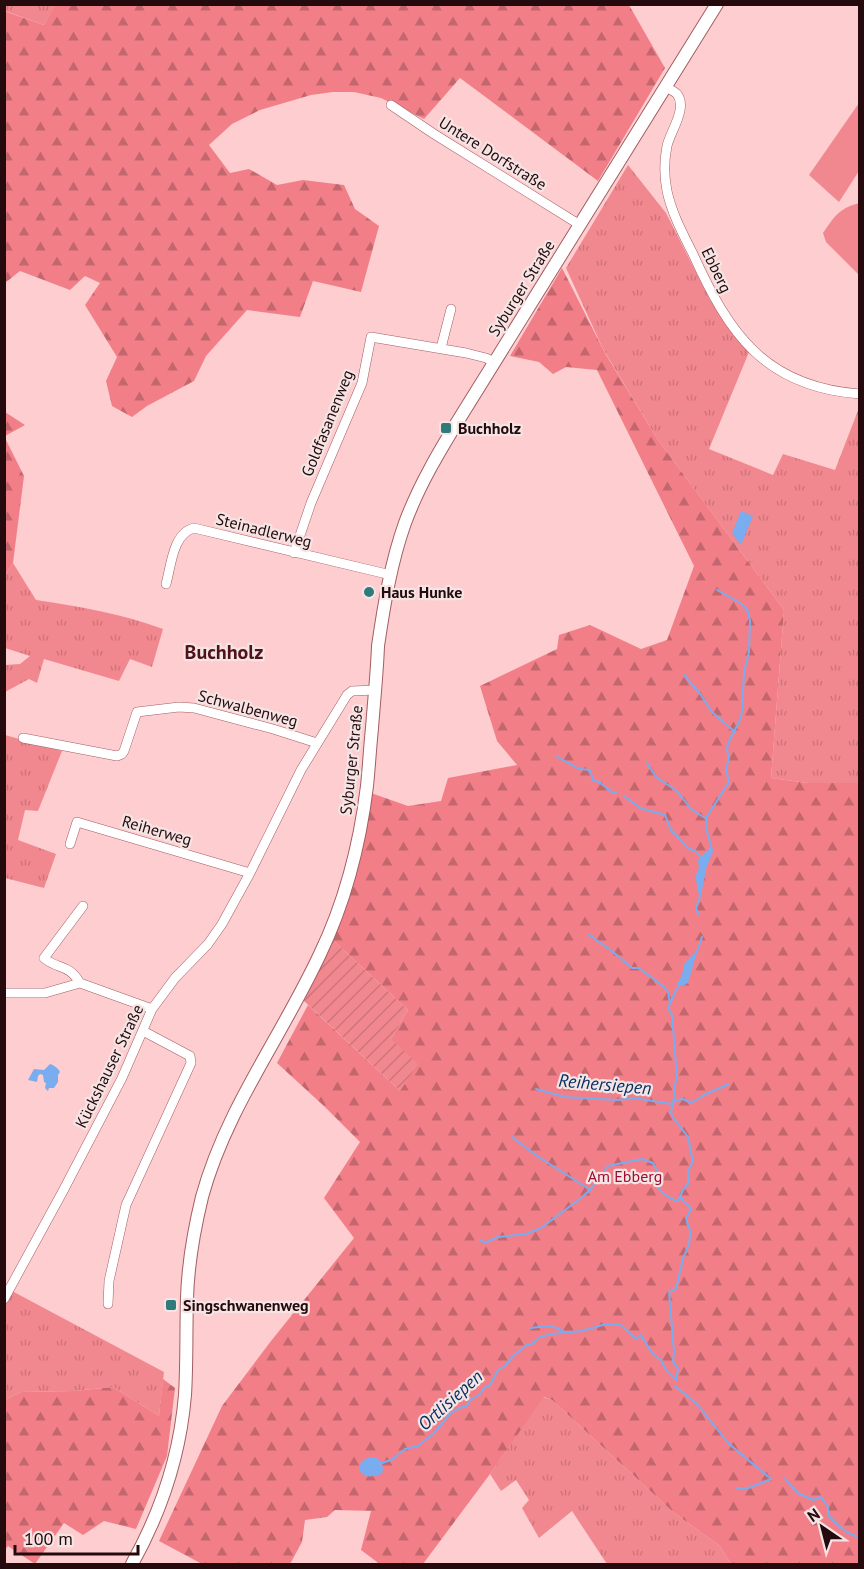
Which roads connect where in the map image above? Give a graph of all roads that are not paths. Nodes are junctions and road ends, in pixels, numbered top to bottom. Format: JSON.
{"nodes":[{"id":1,"x":717,"y":4,"type":"edge"},
{"id":2,"x":666,"y":87,"type":"junction"},
{"id":3,"x":392,"y":105,"type":"dead end"},
{"id":4,"x":580,"y":225,"type":"junction"},
{"id":5,"x":451,"y":309,"type":"dead end"},
{"id":6,"x":441,"y":348,"type":"junction"},
{"id":7,"x":494,"y":362,"type":"junction"},
{"id":8,"x":860,"y":394,"type":"edge"},
{"id":9,"x":294,"y":553,"type":"junction"},
{"id":10,"x":391,"y":575,"type":"junction"},
{"id":11,"x":166,"y":584,"type":"dead end"},
{"id":12,"x":375,"y":690,"type":"junction"},
{"id":13,"x":23,"y":738,"type":"dead end"},
{"id":14,"x":317,"y":743,"type":"junction"},
{"id":15,"x":70,"y":844,"type":"dead end"},
{"id":16,"x":250,"y":873,"type":"junction"},
{"id":17,"x":82,"y":906,"type":"dead end"},
{"id":18,"x":80,"y":983,"type":"junction"},
{"id":19,"x":4,"y":993,"type":"edge"},
{"id":20,"x":152,"y":1009,"type":"junction"},
{"id":21,"x":143,"y":1031,"type":"junction"},
{"id":22,"x":4,"y":1299,"type":"edge"},
{"id":23,"x":108,"y":1304,"type":"dead end"},
{"id":24,"x":132,"y":1564,"type":"edge"}],
"edges":[{"from":1,"to":2,"type":"street","name":"Syburger Straße"},
{"from":2,"to":4,"type":"street","name":"Syburger Straße"},
{"from":2,"to":8,"type":"street","name":"Ebberg"},
{"from":3,"to":4,"type":"street","name":"Untere Dorfstraße"},
{"from":4,"to":7,"type":"street","name":"Syburger Straße"},
{"from":5,"to":6,"type":"street"},
{"from":6,"to":7,"type":"street","name":"Goldfasanenweg"},
{"from":6,"to":9,"type":"street","name":"Goldfasanenweg"},
{"from":7,"to":10,"type":"street","name":"Syburger Straße"},
{"from":9,"to":10,"type":"street","name":"Steinadlerweg"},
{"from":9,"to":11,"type":"street","name":"Steinadlerweg"},
{"from":10,"to":12,"type":"street","name":"Syburger Straße"},
{"from":12,"to":14,"type":"street","name":"Kückshauser Straße"},
{"from":12,"to":24,"type":"street","name":"Syburger Straße"},
{"from":13,"to":14,"type":"street","name":"Schwalbenweg"},
{"from":14,"to":16,"type":"street","name":"Kückshauser Straße"},
{"from":15,"to":16,"type":"street","name":"Reiherweg"},
{"from":16,"to":20,"type":"street","name":"Kückshauser Straße"},
{"from":17,"to":18,"type":"street"},
{"from":18,"to":19,"type":"street"},
{"from":18,"to":20,"type":"street"},
{"from":20,"to":21,"type":"street","name":"Kückshauser Straße"},
{"from":21,"to":22,"type":"street","name":"Kückshauser Straße"},
{"from":21,"to":23,"type":"street"}]}
